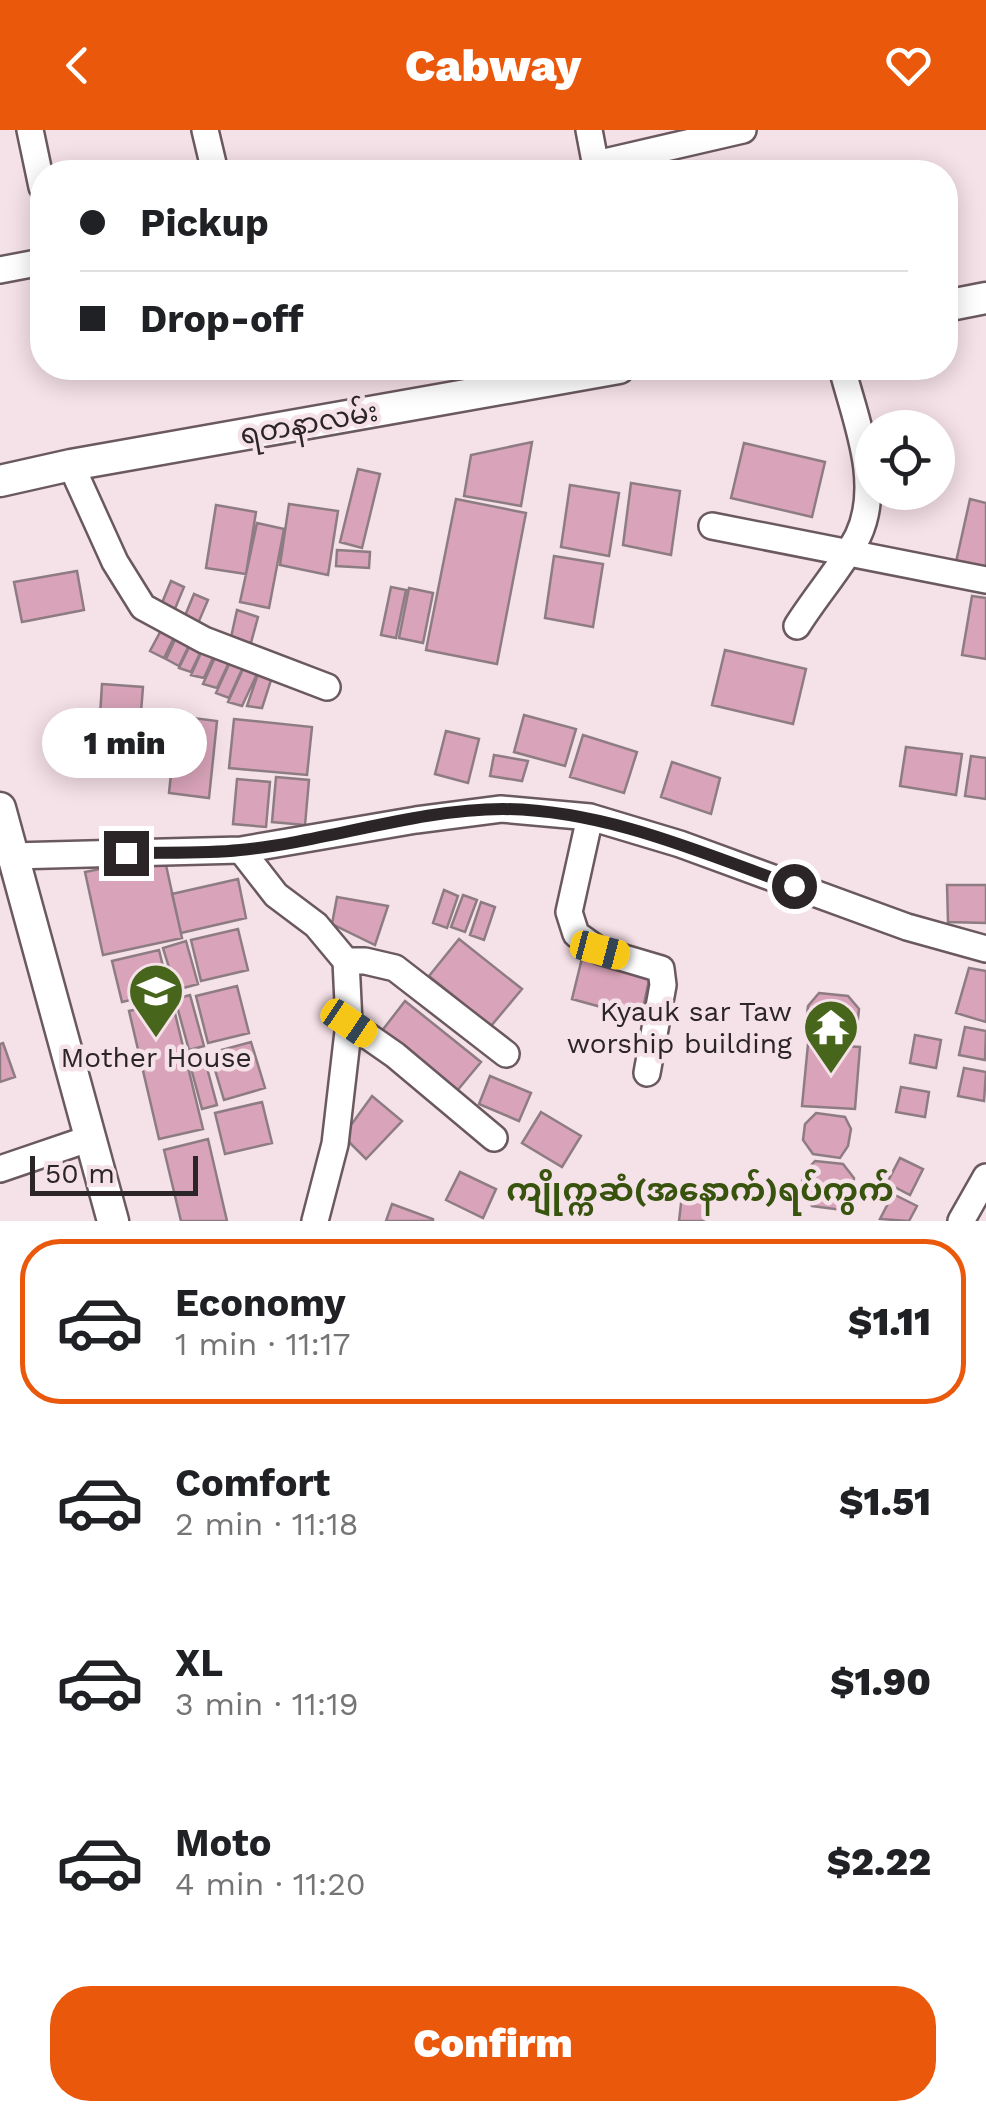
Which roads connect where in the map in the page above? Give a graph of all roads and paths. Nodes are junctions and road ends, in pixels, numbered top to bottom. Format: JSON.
{"nodes":[{"id":1,"x":30,"y":130,"type":"edge"},
{"id":2,"x":205,"y":130,"type":"edge"},
{"id":3,"x":589,"y":130,"type":"edge"},
{"id":4,"x":743,"y":130,"type":"edge"},
{"id":5,"x":36,"y":160,"type":"edge"},
{"id":6,"x":212,"y":160,"type":"edge"},
{"id":7,"x":595,"y":160,"type":"edge"},
{"id":8,"x":627,"y":160,"type":"edge"},
{"id":9,"x":30,"y":264,"type":"edge"},
{"id":10,"x":0,"y":270,"type":"edge"},
{"id":11,"x":986,"y":298,"type":"edge"},
{"id":12,"x":958,"y":303,"type":"edge"},
{"id":13,"x":552,"y":380,"type":"edge"},
{"id":14,"x":845,"y":380,"type":"edge"},
{"id":15,"x":71,"y":466,"type":"junction"},
{"id":16,"x":0,"y":481,"type":"edge"},
{"id":17,"x":712,"y":526,"type":"dead end"},
{"id":18,"x":846,"y":555,"type":"junction"},
{"id":19,"x":986,"y":580,"type":"edge"},
{"id":20,"x":797,"y":626,"type":"dead end"},
{"id":21,"x":327,"y":687,"type":"dead end"},
{"id":22,"x":0,"y":808,"type":"edge"},
{"id":23,"x":590,"y":817,"type":"junction"},
{"id":24,"x":240,"y":850,"type":"junction"},
{"id":25,"x":12,"y":856,"type":"junction"},
{"id":26,"x":986,"y":949,"type":"edge"},
{"id":27,"x":346,"y":962,"type":"junction"},
{"id":28,"x":349,"y":1023,"type":"junction"},
{"id":29,"x":506,"y":1054,"type":"dead end"},
{"id":30,"x":647,"y":1073,"type":"dead end"},
{"id":31,"x":91,"y":1138,"type":"junction"},
{"id":32,"x":494,"y":1138,"type":"dead end"},
{"id":33,"x":0,"y":1169,"type":"edge"},
{"id":34,"x":986,"y":1177,"type":"edge"},
{"id":35,"x":112,"y":1221,"type":"edge"},
{"id":36,"x":315,"y":1221,"type":"edge"},
{"id":37,"x":960,"y":1221,"type":"edge"}],
"edges":[{"from":1,"to":5,"type":"street"},
{"from":2,"to":6,"type":"street"},
{"from":3,"to":7,"type":"street"},
{"from":4,"to":8,"type":"street"},
{"from":9,"to":10,"type":"street"},
{"from":11,"to":12,"type":"main road"},
{"from":13,"to":15,"type":"main road","name":"ရတနာလမ်း"},
{"from":14,"to":18,"type":"street"},
{"from":15,"to":16,"type":"main road","name":"ရတနာလမ်း"},
{"from":15,"to":21,"type":"street"},
{"from":17,"to":18,"type":"street"},
{"from":18,"to":19,"type":"street"},
{"from":18,"to":20,"type":"street"},
{"from":22,"to":25,"type":"main road"},
{"from":23,"to":24,"type":"street"},
{"from":23,"to":26,"type":"street"},
{"from":23,"to":30,"type":"street"},
{"from":24,"to":25,"type":"street"},
{"from":24,"to":27,"type":"street"},
{"from":25,"to":31,"type":"main road"},
{"from":27,"to":28,"type":"street"},
{"from":27,"to":29,"type":"street"},
{"from":28,"to":32,"type":"street"},
{"from":28,"to":36,"type":"street"},
{"from":31,"to":33,"type":"street"},
{"from":31,"to":35,"type":"main road"},
{"from":34,"to":37,"type":"street"}]}
